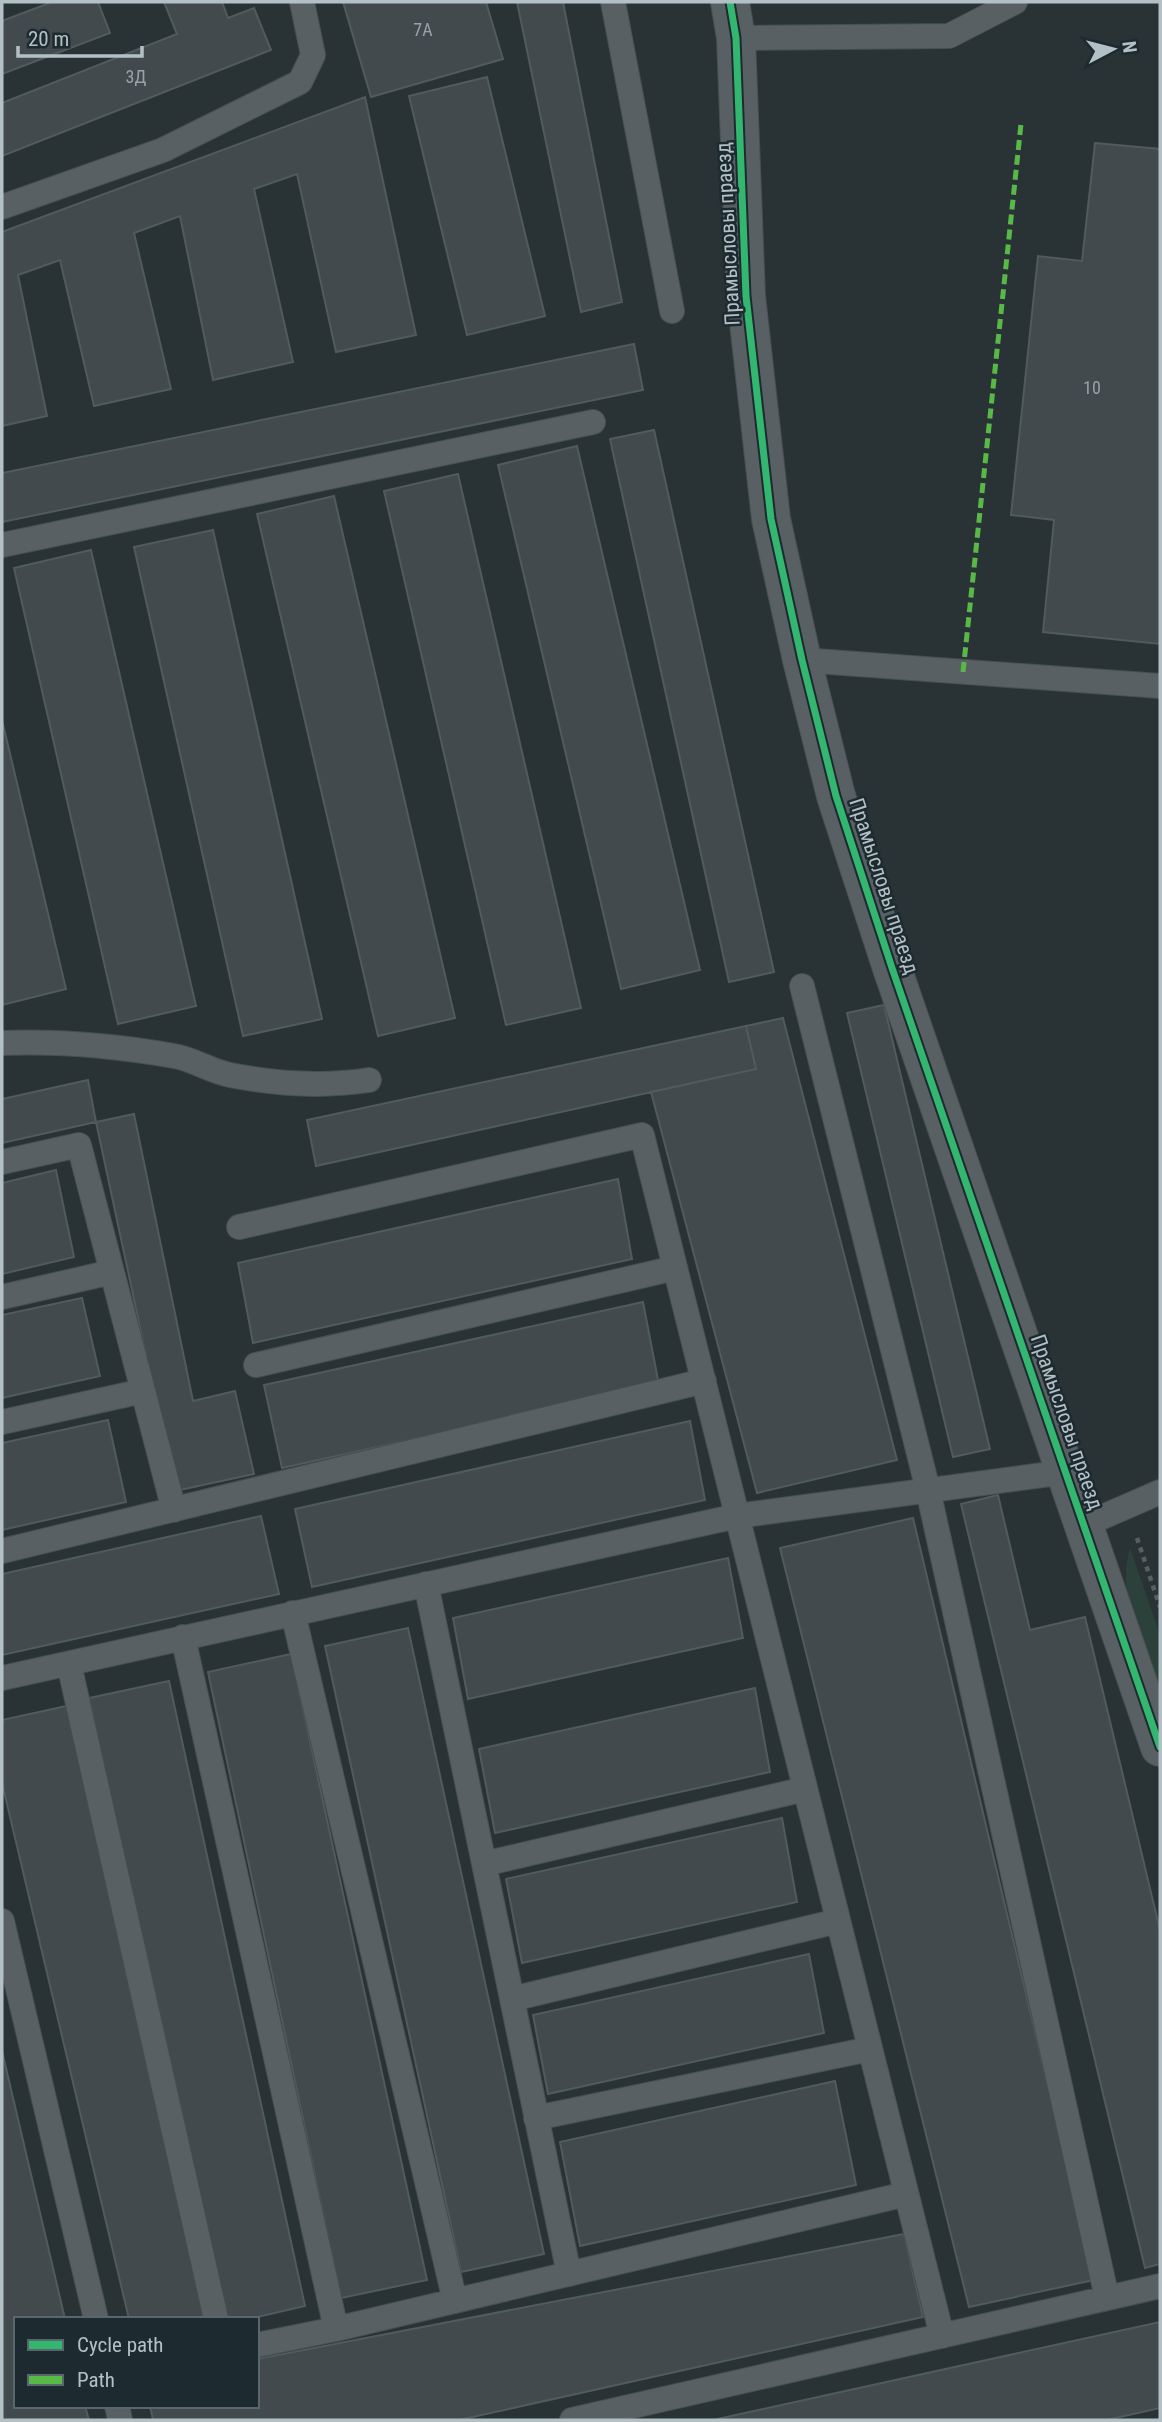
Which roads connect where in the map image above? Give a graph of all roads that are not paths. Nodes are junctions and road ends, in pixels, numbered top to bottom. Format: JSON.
{"nodes":[{"id":1,"x":302,"y":2,"type":"edge"},
{"id":2,"x":613,"y":2,"type":"edge"},
{"id":3,"x":1015,"y":2,"type":"edge"},
{"id":4,"x":733,"y":20,"type":"edge"},
{"id":5,"x":2,"y":207,"type":"edge"},
{"id":6,"x":672,"y":311,"type":"dead end"},
{"id":7,"x":593,"y":422,"type":"dead end"},
{"id":8,"x":2,"y":545,"type":"edge"},
{"id":9,"x":802,"y":660,"type":"junction"},
{"id":10,"x":1160,"y":686,"type":"edge"},
{"id":11,"x":802,"y":986,"type":"dead end"},
{"id":12,"x":2,"y":1043,"type":"edge"},
{"id":13,"x":369,"y":1080,"type":"dead end"},
{"id":14,"x":2,"y":1162,"type":"edge"},
{"id":15,"x":239,"y":1227,"type":"dead end"},
{"id":16,"x":675,"y":1268,"type":"junction"},
{"id":17,"x":112,"y":1272,"type":"junction"},
{"id":18,"x":2,"y":1297,"type":"edge"},
{"id":19,"x":256,"y":1366,"type":"dead end"},
{"id":20,"x":704,"y":1381,"type":"junction"},
{"id":21,"x":143,"y":1391,"type":"junction"},
{"id":22,"x":2,"y":1422,"type":"edge"},
{"id":23,"x":1065,"y":1472,"type":"junction"},
{"id":24,"x":928,"y":1490,"type":"junction"},
{"id":25,"x":1160,"y":1492,"type":"edge"},
{"id":26,"x":174,"y":1510,"type":"junction"},
{"id":27,"x":737,"y":1516,"type":"junction"},
{"id":28,"x":1084,"y":1525,"type":"junction"},
{"id":29,"x":2,"y":1552,"type":"edge"},
{"id":30,"x":426,"y":1584,"type":"junction"},
{"id":31,"x":293,"y":1613,"type":"junction"},
{"id":32,"x":183,"y":1637,"type":"junction"},
{"id":33,"x":69,"y":1664,"type":"junction"},
{"id":34,"x":2,"y":1678,"type":"edge"},
{"id":35,"x":1160,"y":1747,"type":"edge"},
{"id":36,"x":805,"y":1789,"type":"junction"},
{"id":37,"x":484,"y":1864,"type":"junction"},
{"id":38,"x":2,"y":1921,"type":"edge"},
{"id":39,"x":838,"y":1922,"type":"junction"},
{"id":40,"x":512,"y":1999,"type":"junction"},
{"id":41,"x":870,"y":2049,"type":"junction"},
{"id":42,"x":536,"y":2118,"type":"junction"},
{"id":43,"x":906,"y":2194,"type":"junction"},
{"id":44,"x":569,"y":2274,"type":"junction"},
{"id":45,"x":1160,"y":2286,"type":"edge"},
{"id":46,"x":1107,"y":2298,"type":"junction"},
{"id":47,"x":455,"y":2301,"type":"junction"},
{"id":48,"x":96,"y":2317,"type":"edge"},
{"id":49,"x":216,"y":2317,"type":"edge"},
{"id":50,"x":336,"y":2329,"type":"junction"},
{"id":51,"x":942,"y":2336,"type":"junction"},
{"id":52,"x":259,"y":2345,"type":"edge"},
{"id":53,"x":572,"y":2420,"type":"edge"}],
"edges":[{"from":1,"to":5,"type":"lane"},
{"from":2,"to":6,"type":"lane"},
{"from":3,"to":4,"type":"lane"},
{"from":4,"to":9,"type":"street","name":"Прамысловы праезд"},
{"from":7,"to":8,"type":"lane"},
{"from":9,"to":10,"type":"lane"},
{"from":9,"to":23,"type":"street","name":"Прамысловы праезд"},
{"from":11,"to":24,"type":"lane"},
{"from":12,"to":13,"type":"lane"},
{"from":14,"to":17,"type":"lane"},
{"from":15,"to":16,"type":"lane"},
{"from":16,"to":19,"type":"lane"},
{"from":16,"to":20,"type":"lane"},
{"from":17,"to":18,"type":"lane"},
{"from":17,"to":21,"type":"lane"},
{"from":20,"to":26,"type":"lane"},
{"from":20,"to":27,"type":"lane"},
{"from":21,"to":22,"type":"lane"},
{"from":21,"to":26,"type":"lane"},
{"from":23,"to":24,"type":"lane"},
{"from":23,"to":28,"type":"street","name":"Прамысловы праезд"},
{"from":24,"to":27,"type":"lane"},
{"from":24,"to":46,"type":"lane"},
{"from":25,"to":28,"type":"lane"},
{"from":26,"to":29,"type":"lane"},
{"from":27,"to":30,"type":"lane"},
{"from":27,"to":36,"type":"lane"},
{"from":28,"to":35,"type":"street","name":"Прамысловы праезд"},
{"from":30,"to":31,"type":"lane"},
{"from":30,"to":37,"type":"lane"},
{"from":31,"to":32,"type":"lane"},
{"from":31,"to":47,"type":"lane"},
{"from":32,"to":33,"type":"lane"},
{"from":32,"to":50,"type":"lane"},
{"from":33,"to":34,"type":"lane"},
{"from":33,"to":49,"type":"lane"},
{"from":36,"to":37,"type":"lane"},
{"from":36,"to":39,"type":"lane"},
{"from":37,"to":40,"type":"lane"},
{"from":38,"to":48,"type":"lane"},
{"from":39,"to":40,"type":"lane"},
{"from":39,"to":41,"type":"lane"},
{"from":40,"to":42,"type":"lane"},
{"from":41,"to":42,"type":"lane"},
{"from":41,"to":43,"type":"lane"},
{"from":42,"to":44,"type":"lane"},
{"from":43,"to":44,"type":"lane"},
{"from":43,"to":51,"type":"lane"},
{"from":44,"to":47,"type":"lane"},
{"from":45,"to":46,"type":"lane"},
{"from":46,"to":51,"type":"lane"},
{"from":47,"to":50,"type":"lane"},
{"from":50,"to":52,"type":"lane"},
{"from":51,"to":53,"type":"lane"}]}
